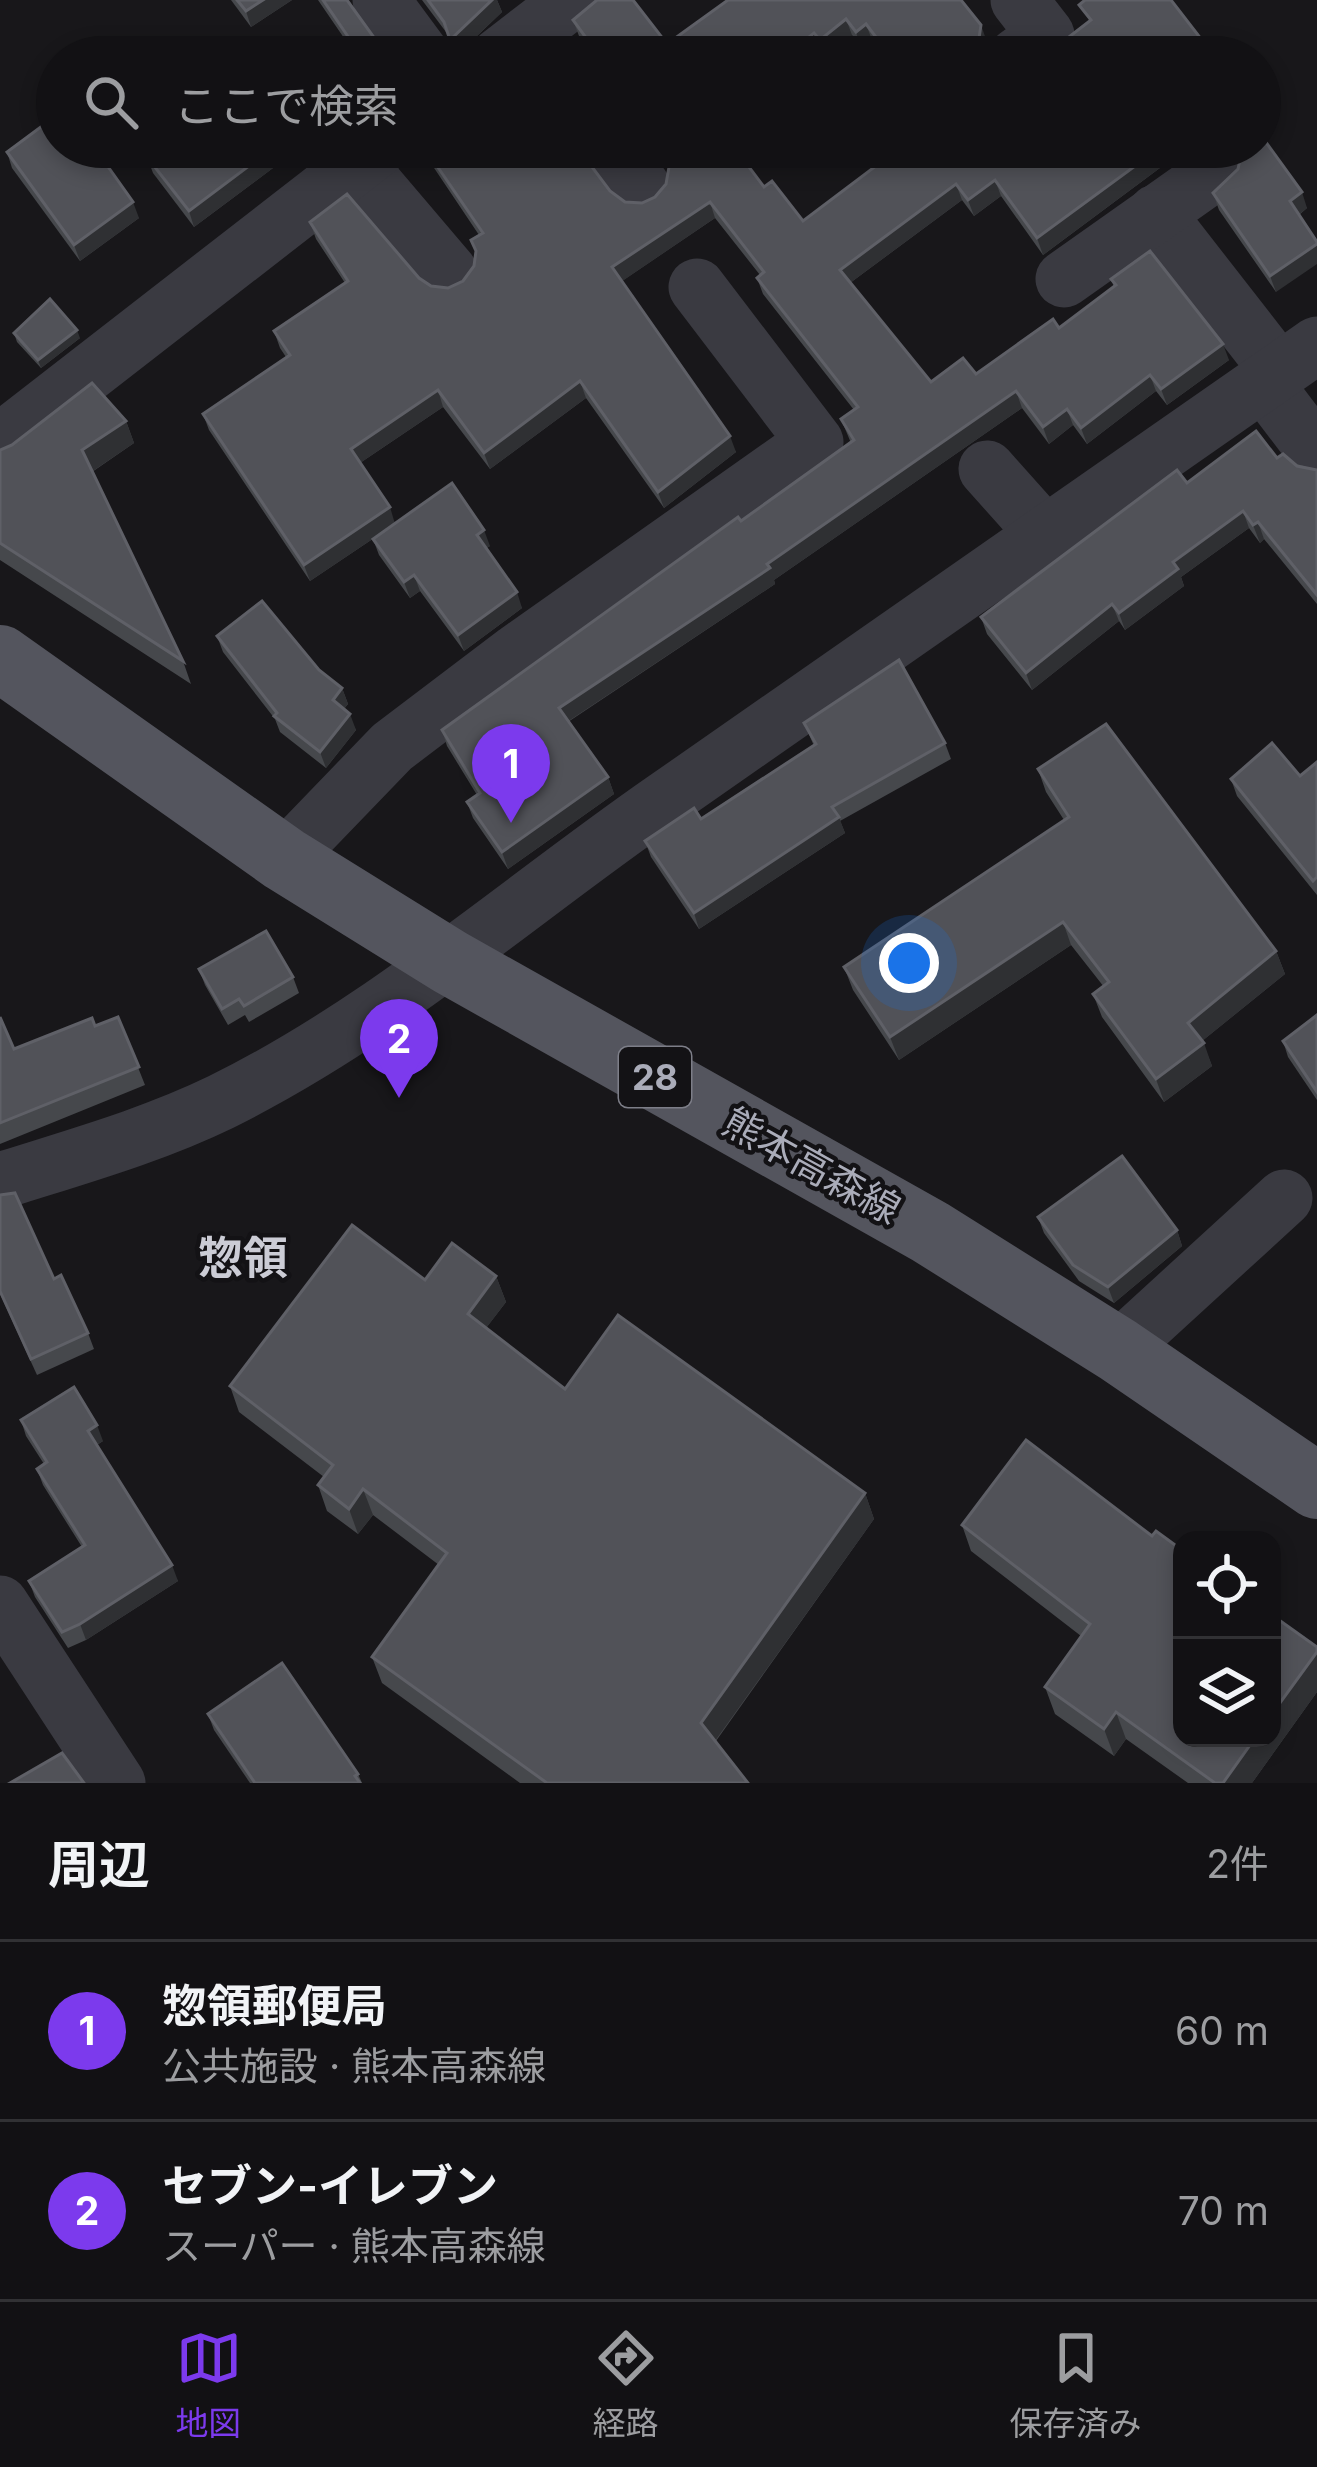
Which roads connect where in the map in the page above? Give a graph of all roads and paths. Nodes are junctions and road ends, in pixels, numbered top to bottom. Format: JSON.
{"nodes":[{"id":1,"x":381,"y":0,"type":"edge"},
{"id":2,"x":1018,"y":0,"type":"edge"},
{"id":3,"x":408,"y":36,"type":"edge"},
{"id":4,"x":1045,"y":36,"type":"edge"},
{"id":5,"x":354,"y":168,"type":"edge"},
{"id":6,"x":377,"y":168,"type":"edge"},
{"id":7,"x":1214,"y":172,"type":"dead end"},
{"id":8,"x":1156,"y":213,"type":"junction"},
{"id":9,"x":449,"y":272,"type":"dead end"},
{"id":10,"x":1064,"y":278,"type":"dead end"},
{"id":11,"x":697,"y":287,"type":"dead end"},
{"id":12,"x":1287,"y":366,"type":"edge"},
{"id":13,"x":0,"y":442,"type":"edge"},
{"id":14,"x":1317,"y":453,"type":"edge"},
{"id":15,"x":987,"y":470,"type":"dead end"},
{"id":16,"x":1046,"y":534,"type":"junction"},
{"id":17,"x":0,"y":658,"type":"edge"},
{"id":18,"x":284,"y":859,"type":"junction"},
{"id":19,"x":450,"y":962,"type":"junction"},
{"id":20,"x":0,"y":1181,"type":"edge"},
{"id":21,"x":1284,"y":1198,"type":"dead end"},
{"id":22,"x":1118,"y":1350,"type":"junction"},
{"id":23,"x":1317,"y":1486,"type":"edge"},
{"id":24,"x":0,"y":1604,"type":"edge"},
{"id":25,"x":117,"y":1783,"type":"edge"}],
"edges":[{"from":1,"to":3,"type":"street"},
{"from":2,"to":4,"type":"street"},
{"from":5,"to":13,"type":"street"},
{"from":6,"to":9,"type":"street"},
{"from":7,"to":8,"type":"street"},
{"from":8,"to":10,"type":"street"},
{"from":8,"to":12,"type":"street"},
{"from":11,"to":18,"type":"street"},
{"from":12,"to":14,"type":"street"},
{"from":12,"to":16,"type":"street"},
{"from":15,"to":16,"type":"street"},
{"from":16,"to":19,"type":"street"},
{"from":17,"to":18,"type":"main road","name":"熊本高森線","number":"28"},
{"from":18,"to":19,"type":"main road","name":"熊本高森線","number":"28"},
{"from":19,"to":20,"type":"street"},
{"from":19,"to":22,"type":"main road","name":"熊本高森線","number":"28"},
{"from":21,"to":22,"type":"street"},
{"from":22,"to":23,"type":"main road","name":"熊本高森線","number":"28"},
{"from":24,"to":25,"type":"street"}]}
